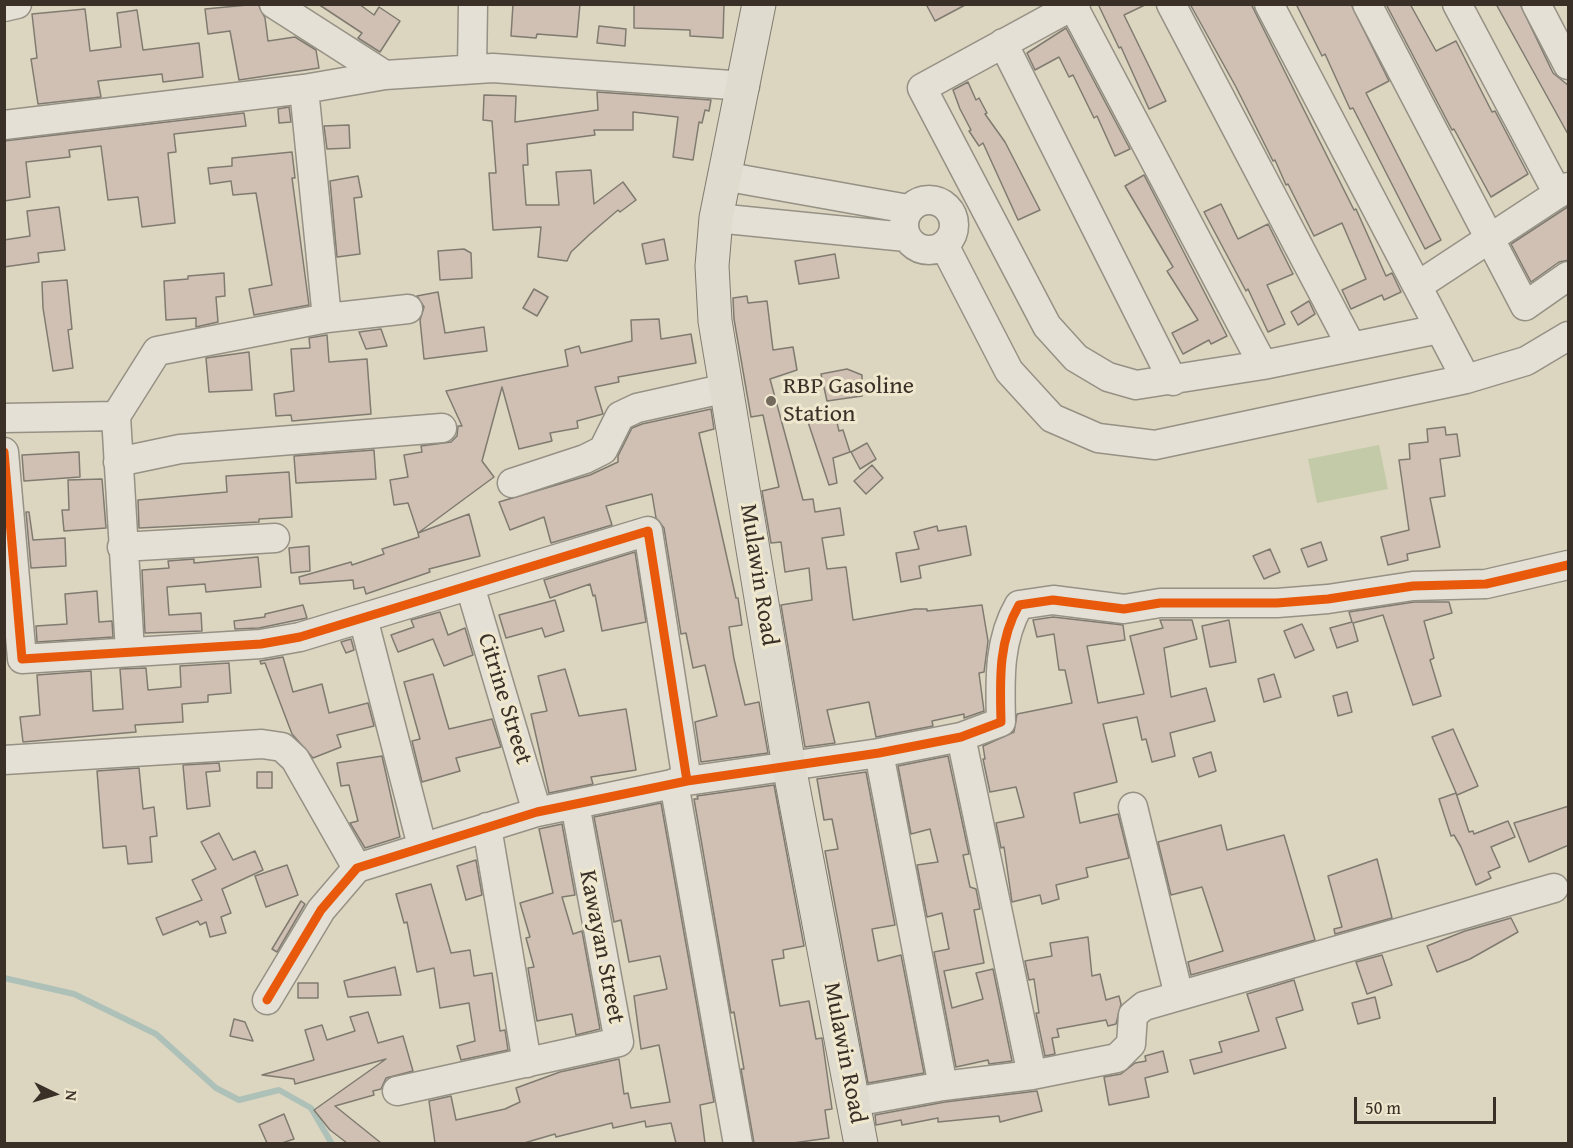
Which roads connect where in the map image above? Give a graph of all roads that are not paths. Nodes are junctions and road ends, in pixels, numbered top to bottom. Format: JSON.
{"nodes":[{"id":1,"x":17,"y":4,"type":"edge"},
{"id":2,"x":274,"y":4,"type":"edge"},
{"id":3,"x":473,"y":4,"type":"edge"},
{"id":4,"x":759,"y":4,"type":"edge"},
{"id":5,"x":1171,"y":4,"type":"edge"},
{"id":6,"x":1269,"y":4,"type":"edge"},
{"id":7,"x":1367,"y":4,"type":"edge"},
{"id":8,"x":1457,"y":4,"type":"edge"},
{"id":9,"x":1536,"y":4,"type":"edge"},
{"id":10,"x":1075,"y":5,"type":"edge"},
{"id":11,"x":4,"y":7,"type":"edge"},
{"id":12,"x":1003,"y":43,"type":"junction"},
{"id":13,"x":1569,"y":65,"type":"edge"},
{"id":14,"x":471,"y":69,"type":"junction"},
{"id":15,"x":385,"y":75,"type":"junction"},
{"id":16,"x":745,"y":86,"type":"junction"},
{"id":17,"x":304,"y":88,"type":"junction"},
{"id":18,"x":4,"y":125,"type":"edge"},
{"id":19,"x":723,"y":176,"type":"junction"},
{"id":20,"x":1563,"y":190,"type":"edge"},
{"id":21,"x":816,"y":193,"type":"junction"},
{"id":22,"x":716,"y":218,"type":"junction"},
{"id":23,"x":907,"y":223,"type":"junction"},
{"id":24,"x":810,"y":227,"type":"junction"},
{"id":25,"x":1490,"y":236,"type":"junction"},
{"id":26,"x":944,"y":245,"type":"junction"},
{"id":27,"x":1569,"y":276,"type":"edge"},
{"id":28,"x":1419,"y":285,"type":"junction"},
{"id":29,"x":408,"y":309,"type":"dead end"},
{"id":30,"x":327,"y":318,"type":"junction"},
{"id":31,"x":1439,"y":328,"type":"junction"},
{"id":32,"x":1569,"y":336,"type":"edge"},
{"id":33,"x":1351,"y":346,"type":"junction"},
{"id":34,"x":1263,"y":365,"type":"junction"},
{"id":35,"x":1466,"y":379,"type":"junction"},
{"id":36,"x":1173,"y":381,"type":"junction"},
{"id":37,"x":727,"y":388,"type":"junction"},
{"id":38,"x":116,"y":416,"type":"junction"},
{"id":39,"x":4,"y":418,"type":"edge"},
{"id":40,"x":442,"y":428,"type":"dead end"},
{"id":41,"x":4,"y":452,"type":"edge"},
{"id":42,"x":118,"y":462,"type":"junction"},
{"id":43,"x":512,"y":483,"type":"dead end"},
{"id":44,"x":275,"y":538,"type":"dead end"},
{"id":45,"x":122,"y":547,"type":"junction"},
{"id":46,"x":1569,"y":566,"type":"edge"},
{"id":47,"x":9,"y":582,"type":"edge"},
{"id":48,"x":470,"y":586,"type":"junction"},
{"id":49,"x":363,"y":618,"type":"junction"},
{"id":50,"x":130,"y":652,"type":"junction"},
{"id":51,"x":961,"y":736,"type":"junction"},
{"id":52,"x":879,"y":753,"type":"junction"},
{"id":53,"x":4,"y":760,"type":"edge"},
{"id":54,"x":789,"y":766,"type":"junction"},
{"id":55,"x":680,"y":782,"type":"junction"},
{"id":56,"x":575,"y":804,"type":"junction"},
{"id":57,"x":1133,"y":807,"type":"dead end"},
{"id":58,"x":537,"y":812,"type":"junction"},
{"id":59,"x":487,"y":826,"type":"junction"},
{"id":60,"x":422,"y":846,"type":"junction"},
{"id":61,"x":357,"y":868,"type":"junction"},
{"id":62,"x":1554,"y":888,"type":"dead end"},
{"id":63,"x":1179,"y":996,"type":"junction"},
{"id":64,"x":267,"y":1000,"type":"dead end"},
{"id":65,"x":527,"y":1063,"type":"junction"},
{"id":66,"x":1032,"y":1075,"type":"junction"},
{"id":67,"x":943,"y":1086,"type":"junction"},
{"id":68,"x":397,"y":1091,"type":"dead end"},
{"id":69,"x":854,"y":1102,"type":"junction"},
{"id":70,"x":738,"y":1143,"type":"edge"},
{"id":71,"x":861,"y":1143,"type":"edge"}],
"edges":[{"from":1,"to":11,"type":"street"},
{"from":2,"to":15,"type":"street"},
{"from":3,"to":14,"type":"street"},
{"from":4,"to":16,"type":"main road","name":"Mulawin Road"},
{"from":5,"to":33,"type":"street"},
{"from":6,"to":28,"type":"street"},
{"from":7,"to":25,"type":"street"},
{"from":8,"to":20,"type":"street"},
{"from":9,"to":13,"type":"street"},
{"from":10,"to":12,"type":"street"},
{"from":10,"to":34,"type":"street"},
{"from":12,"to":36,"type":"street"},
{"from":12,"to":36,"type":"street"},
{"from":14,"to":15,"type":"street"},
{"from":14,"to":16,"type":"street"},
{"from":15,"to":17,"type":"street"},
{"from":16,"to":19,"type":"main road","name":"Mulawin Road"},
{"from":17,"to":18,"type":"street"},
{"from":17,"to":30,"type":"street"},
{"from":19,"to":21,"type":"street"},
{"from":19,"to":22,"type":"main road","name":"Mulawin Road"},
{"from":20,"to":25,"type":"street"},
{"from":21,"to":23,"type":"street"},
{"from":21,"to":24,"type":"street"},
{"from":22,"to":24,"type":"street"},
{"from":22,"to":37,"type":"main road","name":"Mulawin Road"},
{"from":23,"to":24,"type":"street"},
{"from":23,"to":26,"type":"street"},
{"from":23,"to":26,"type":"street"},
{"from":25,"to":27,"type":"street"},
{"from":25,"to":28,"type":"street"},
{"from":26,"to":35,"type":"street"},
{"from":28,"to":31,"type":"street"},
{"from":29,"to":30,"type":"street"},
{"from":30,"to":38,"type":"street"},
{"from":31,"to":33,"type":"street"},
{"from":31,"to":35,"type":"street"},
{"from":32,"to":35,"type":"street"},
{"from":33,"to":34,"type":"street"},
{"from":34,"to":36,"type":"street"},
{"from":37,"to":43,"type":"street"},
{"from":37,"to":54,"type":"main road","name":"Mulawin Road"},
{"from":38,"to":39,"type":"street"},
{"from":38,"to":42,"type":"street"},
{"from":40,"to":42,"type":"street"},
{"from":41,"to":47,"type":"street"},
{"from":42,"to":45,"type":"street"},
{"from":44,"to":45,"type":"street"},
{"from":45,"to":50,"type":"street"},
{"from":46,"to":51,"type":"street"},
{"from":47,"to":50,"type":"street"},
{"from":48,"to":49,"type":"street"},
{"from":48,"to":55,"type":"street"},
{"from":48,"to":58,"type":"street","name":"Citrine Street"},
{"from":49,"to":50,"type":"street"},
{"from":49,"to":60,"type":"street"},
{"from":51,"to":52,"type":"street"},
{"from":51,"to":66,"type":"street"},
{"from":52,"to":54,"type":"street"},
{"from":52,"to":67,"type":"street"},
{"from":53,"to":61,"type":"street"},
{"from":54,"to":55,"type":"street"},
{"from":54,"to":69,"type":"main road","name":"Mulawin Road"},
{"from":55,"to":56,"type":"street"},
{"from":55,"to":70,"type":"street"},
{"from":56,"to":58,"type":"street"},
{"from":56,"to":65,"type":"street","name":"Kawayan Street"},
{"from":57,"to":63,"type":"street"},
{"from":58,"to":59,"type":"street"},
{"from":59,"to":60,"type":"street"},
{"from":59,"to":65,"type":"street"},
{"from":60,"to":61,"type":"street"},
{"from":61,"to":64,"type":"street"},
{"from":62,"to":63,"type":"street"},
{"from":63,"to":66,"type":"street"},
{"from":65,"to":68,"type":"street","name":"Kawayan Street"},
{"from":66,"to":67,"type":"street"},
{"from":67,"to":69,"type":"street"},
{"from":69,"to":71,"type":"main road","name":"Mulawin Road"}]}
